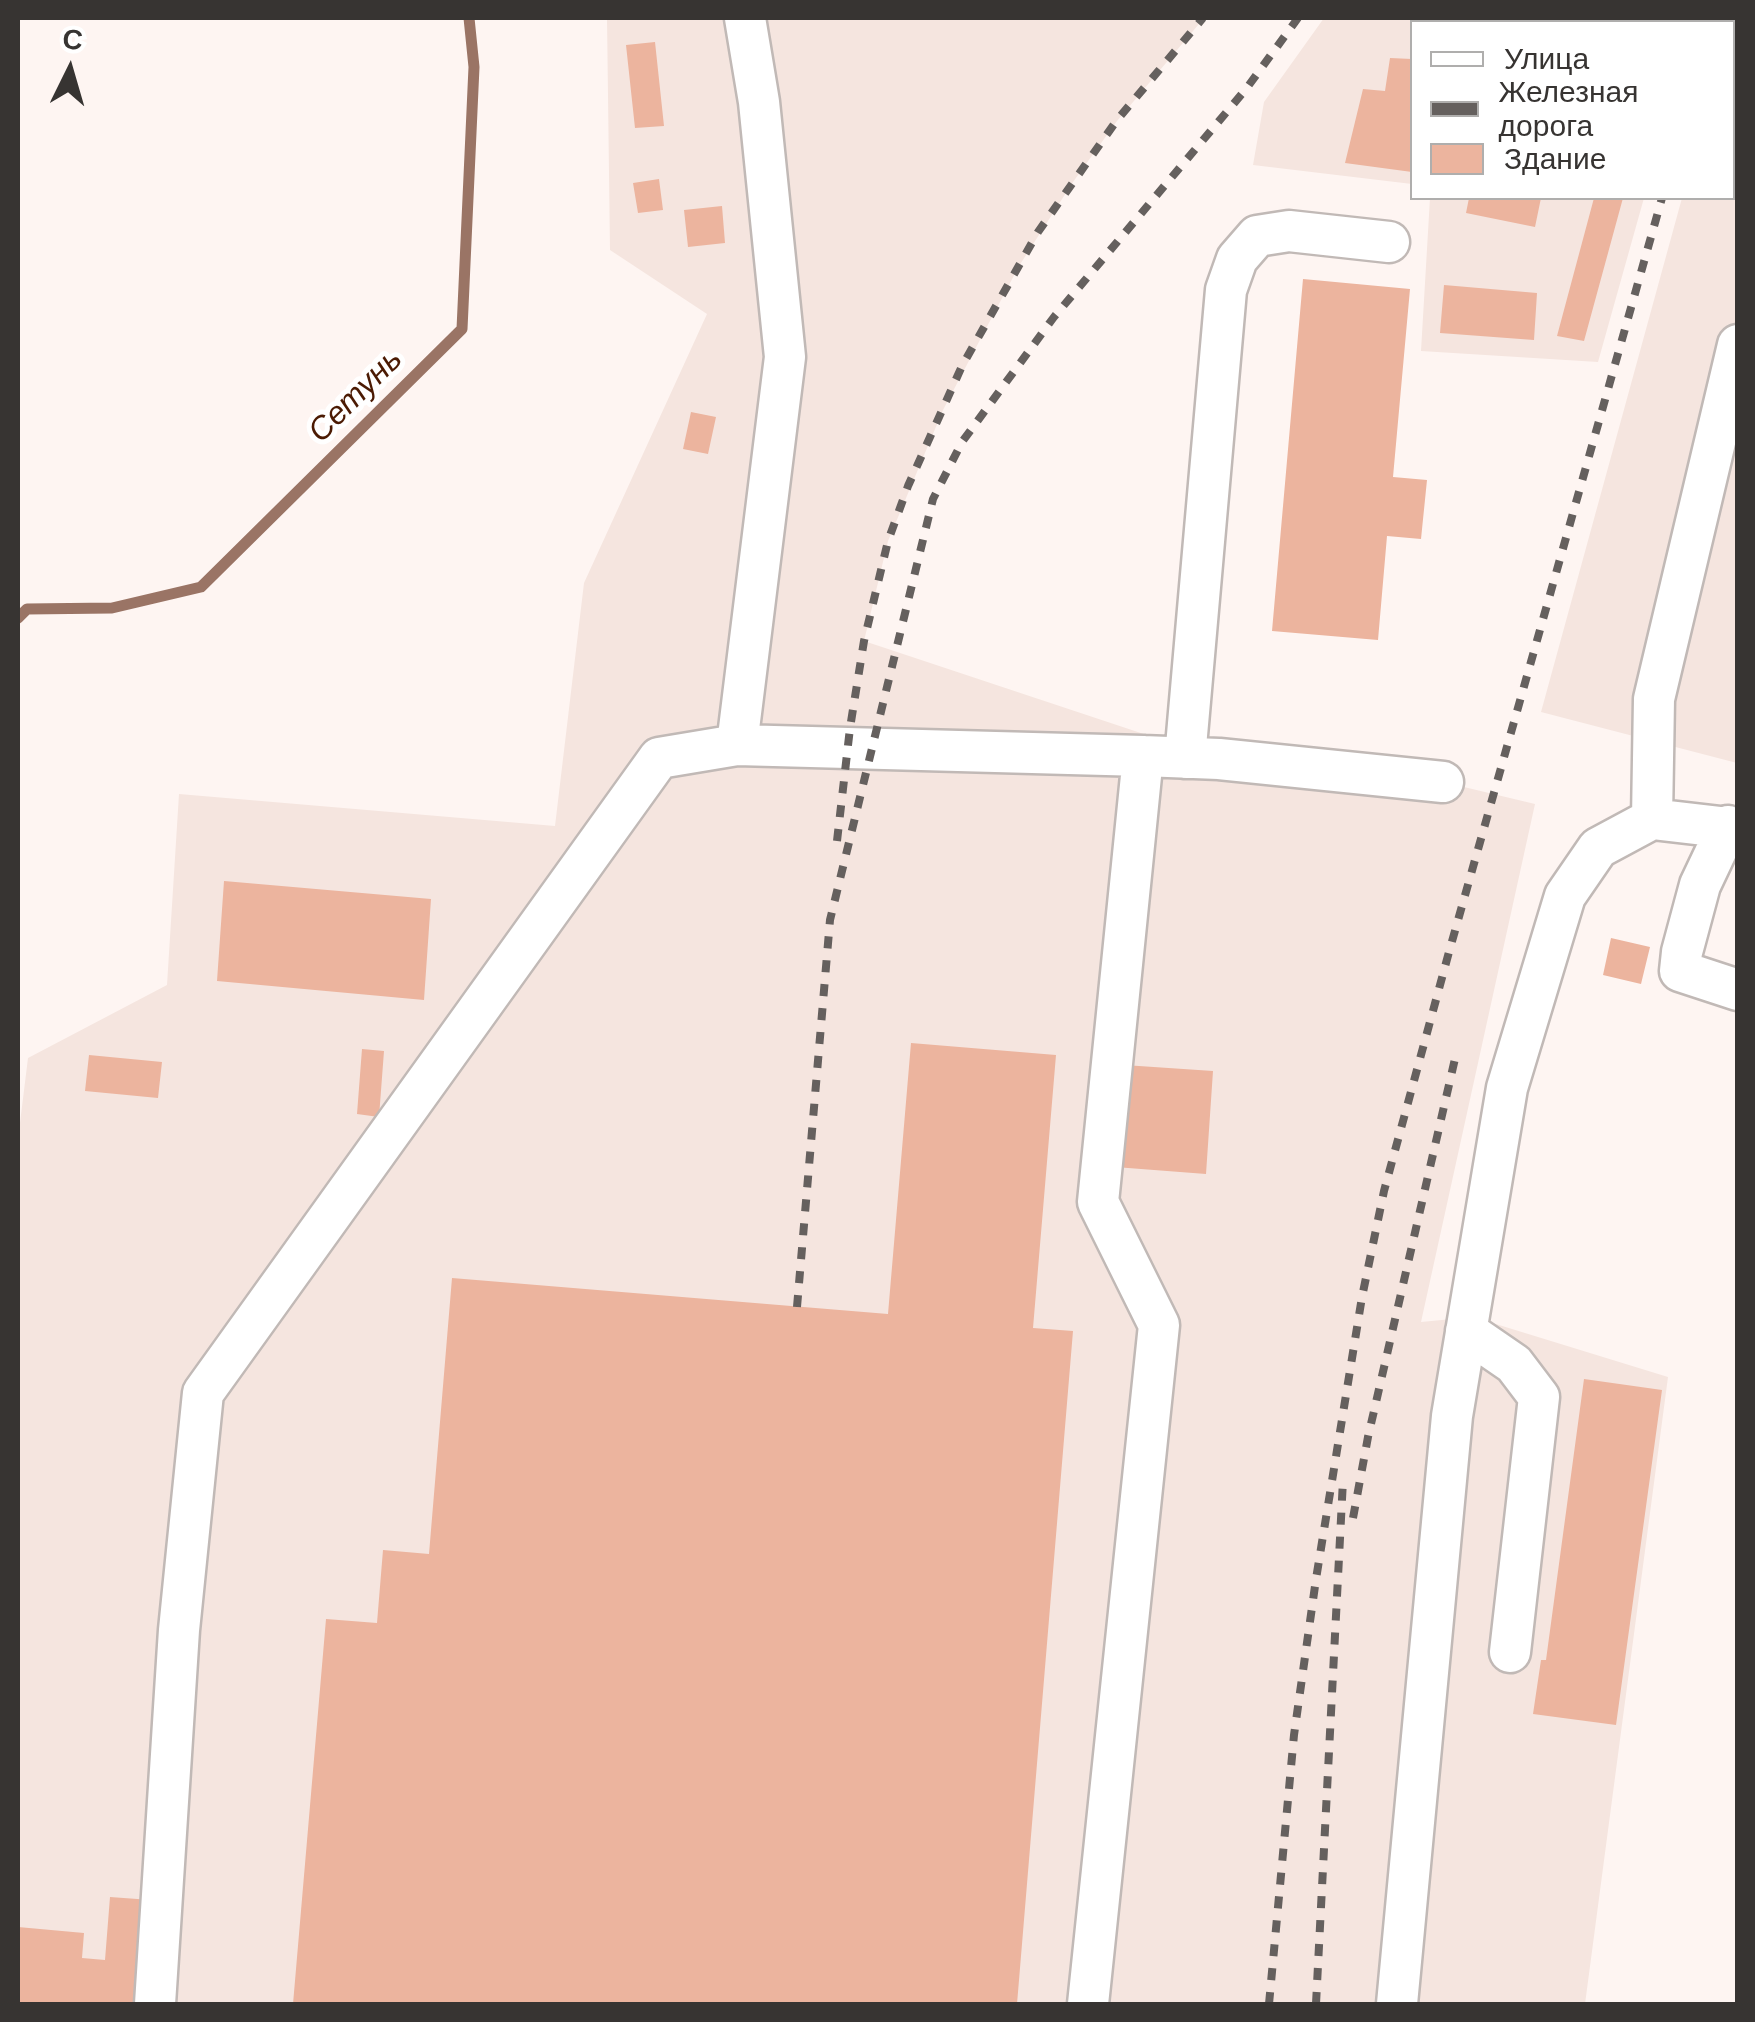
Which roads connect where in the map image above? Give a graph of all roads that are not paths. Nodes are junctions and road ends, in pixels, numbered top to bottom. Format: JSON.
{"nodes":[{"id":1,"x":746,"y":18,"type":"edge"},
{"id":2,"x":1389,"y":242,"type":"dead end"},
{"id":3,"x":1738,"y":345,"type":"edge"},
{"id":4,"x":736,"y":745,"type":"junction"},
{"id":5,"x":1143,"y":756,"type":"junction"},
{"id":6,"x":1185,"y":758,"type":"junction"},
{"id":7,"x":1443,"y":782,"type":"dead end"},
{"id":8,"x":1652,"y":819,"type":"junction"},
{"id":9,"x":1733,"y":827,"type":"edge"},
{"id":10,"x":1738,"y":990,"type":"edge"},
{"id":11,"x":1466,"y":1332,"type":"junction"},
{"id":12,"x":1510,"y":1652,"type":"dead end"},
{"id":13,"x":155,"y":2004,"type":"edge"},
{"id":14,"x":1088,"y":2004,"type":"edge"},
{"id":15,"x":1397,"y":2004,"type":"edge"}],
"edges":[{"from":1,"to":4,"type":"street"},
{"from":2,"to":6,"type":"street"},
{"from":3,"to":8,"type":"street"},
{"from":4,"to":5,"type":"street"},
{"from":4,"to":13,"type":"street"},
{"from":5,"to":6,"type":"street"},
{"from":5,"to":14,"type":"street"},
{"from":6,"to":7,"type":"street"},
{"from":8,"to":9,"type":"street"},
{"from":8,"to":11,"type":"street"},
{"from":9,"to":10,"type":"street"},
{"from":11,"to":12,"type":"street"},
{"from":11,"to":15,"type":"street"}]}
